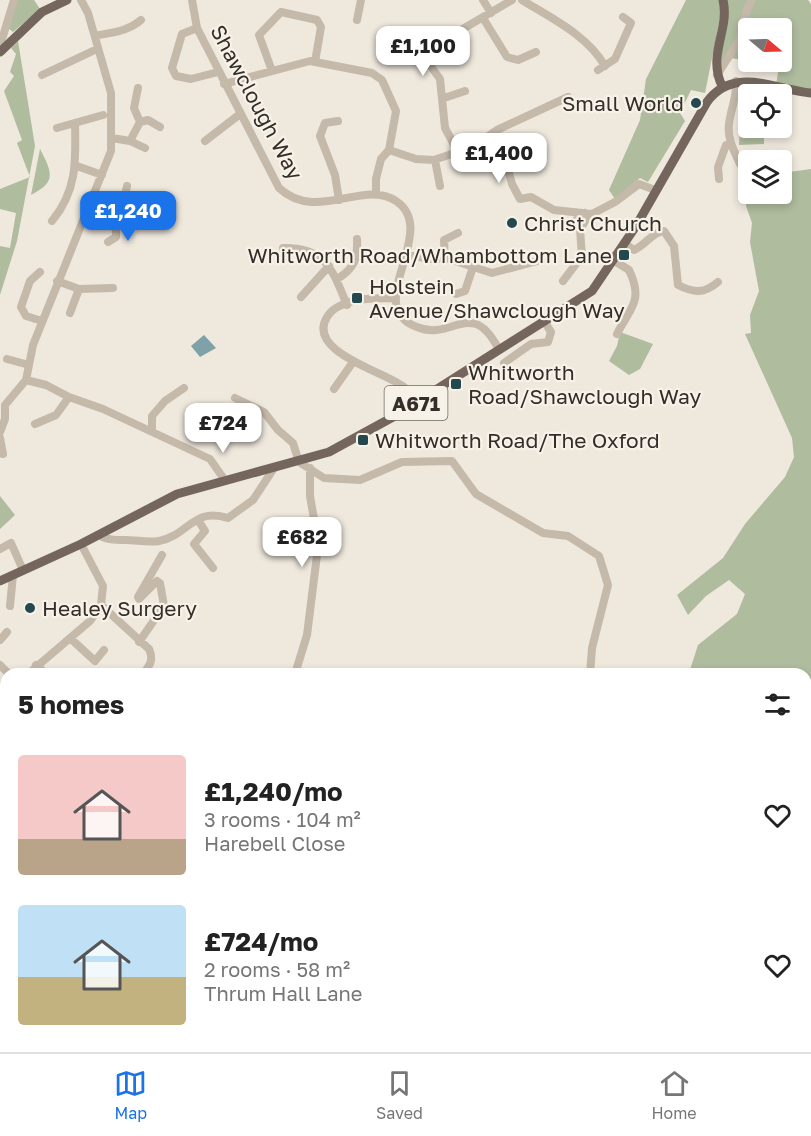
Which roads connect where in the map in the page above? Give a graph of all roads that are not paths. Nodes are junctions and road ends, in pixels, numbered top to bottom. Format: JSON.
{"nodes":[{"id":1,"x":14,"y":0,"type":"edge"},
{"id":2,"x":67,"y":0,"type":"edge"},
{"id":3,"x":81,"y":0,"type":"edge"},
{"id":4,"x":192,"y":0,"type":"edge"},
{"id":5,"x":361,"y":0,"type":"edge"},
{"id":6,"x":483,"y":0,"type":"edge"},
{"id":7,"x":512,"y":0,"type":"edge"},
{"id":8,"x":522,"y":0,"type":"edge"},
{"id":9,"x":723,"y":0,"type":"edge"},
{"id":10,"x":752,"y":0,"type":"edge"},
{"id":11,"x":491,"y":13,"type":"junction"},
{"id":12,"x":624,"y":17,"type":"dead end"},
{"id":13,"x":483,"y":18,"type":"junction"},
{"id":14,"x":141,"y":20,"type":"dead end"},
{"id":15,"x":357,"y":20,"type":"dead end"},
{"id":16,"x":197,"y":28,"type":"junction"},
{"id":17,"x":95,"y":36,"type":"junction"},
{"id":18,"x":97,"y":49,"type":"junction"},
{"id":19,"x":1,"y":51,"type":"edge"},
{"id":20,"x":536,"y":52,"type":"dead end"},
{"id":21,"x":315,"y":62,"type":"junction"},
{"id":22,"x":272,"y":71,"type":"junction"},
{"id":23,"x":218,"y":72,"type":"junction"},
{"id":24,"x":42,"y":75,"type":"dead end"},
{"id":25,"x":717,"y":75,"type":"junction"},
{"id":26,"x":736,"y":81,"type":"junction"},
{"id":27,"x":224,"y":84,"type":"junction"},
{"id":28,"x":722,"y":86,"type":"junction"},
{"id":29,"x":138,"y":88,"type":"dead end"},
{"id":30,"x":465,"y":91,"type":"dead end"},
{"id":31,"x":811,"y":93,"type":"edge"},
{"id":32,"x":568,"y":97,"type":"dead end"},
{"id":33,"x":444,"y":98,"type":"junction"},
{"id":34,"x":240,"y":114,"type":"junction"},
{"id":35,"x":103,"y":115,"type":"dead end"},
{"id":36,"x":338,"y":121,"type":"dead end"},
{"id":37,"x":140,"y":122,"type":"junction"},
{"id":38,"x":75,"y":124,"type":"junction"},
{"id":39,"x":160,"y":127,"type":"dead end"},
{"id":40,"x":57,"y":128,"type":"dead end"},
{"id":41,"x":112,"y":138,"type":"junction"},
{"id":42,"x":130,"y":141,"type":"junction"},
{"id":43,"x":205,"y":141,"type":"dead end"},
{"id":44,"x":730,"y":143,"type":"junction"},
{"id":45,"x":145,"y":148,"type":"dead end"},
{"id":46,"x":388,"y":150,"type":"junction"},
{"id":47,"x":458,"y":152,"type":"junction"},
{"id":48,"x":505,"y":158,"type":"dead end"},
{"id":49,"x":435,"y":160,"type":"junction"},
{"id":50,"x":738,"y":160,"type":"edge"},
{"id":51,"x":77,"y":166,"type":"junction"},
{"id":52,"x":102,"y":175,"type":"junction"},
{"id":53,"x":719,"y":179,"type":"dead end"},
{"id":54,"x":440,"y":186,"type":"dead end"},
{"id":55,"x":129,"y":190,"type":"dead end"},
{"id":56,"x":655,"y":190,"type":"junction"},
{"id":57,"x":376,"y":195,"type":"junction"},
{"id":58,"x":339,"y":200,"type":"junction"},
{"id":59,"x":86,"y":214,"type":"junction"},
{"id":60,"x":588,"y":214,"type":"junction"},
{"id":61,"x":575,"y":221,"type":"dead end"},
{"id":62,"x":52,"y":222,"type":"dead end"},
{"id":63,"x":116,"y":226,"type":"junction"},
{"id":64,"x":458,"y":233,"type":"dead end"},
{"id":65,"x":357,"y":239,"type":"dead end"},
{"id":66,"x":108,"y":242,"type":"dead end"},
{"id":67,"x":624,"y":243,"type":"junction"},
{"id":68,"x":283,"y":248,"type":"dead end"},
{"id":69,"x":406,"y":255,"type":"junction"},
{"id":70,"x":445,"y":258,"type":"junction"},
{"id":71,"x":542,"y":260,"type":"dead end"},
{"id":72,"x":614,"y":260,"type":"junction"},
{"id":73,"x":329,"y":266,"type":"junction"},
{"id":74,"x":473,"y":267,"type":"junction"},
{"id":75,"x":40,"y":272,"type":"dead end"},
{"id":76,"x":337,"y":279,"type":"junction"},
{"id":77,"x":57,"y":280,"type":"junction"},
{"id":78,"x":563,"y":281,"type":"dead end"},
{"id":79,"x":718,"y":282,"type":"dead end"},
{"id":80,"x":113,"y":288,"type":"dead end"},
{"id":81,"x":79,"y":289,"type":"junction"},
{"id":82,"x":456,"y":294,"type":"dead end"},
{"id":83,"x":301,"y":297,"type":"dead end"},
{"id":84,"x":396,"y":298,"type":"junction"},
{"id":85,"x":347,"y":304,"type":"junction"},
{"id":86,"x":70,"y":313,"type":"dead end"},
{"id":87,"x":42,"y":321,"type":"junction"},
{"id":88,"x":544,"y":321,"type":"junction"},
{"id":89,"x":617,"y":334,"type":"dead end"},
{"id":90,"x":498,"y":348,"type":"junction"},
{"id":91,"x":8,"y":360,"type":"dead end"},
{"id":92,"x":353,"y":362,"type":"junction"},
{"id":93,"x":504,"y":363,"type":"dead end"},
{"id":94,"x":29,"y":365,"type":"junction"},
{"id":95,"x":27,"y":380,"type":"junction"},
{"id":96,"x":184,"y":388,"type":"dead end"},
{"id":97,"x":334,"y":390,"type":"dead end"},
{"id":98,"x":69,"y":397,"type":"junction"},
{"id":99,"x":235,"y":398,"type":"dead end"},
{"id":100,"x":416,"y":403,"type":"junction"},
{"id":101,"x":35,"y":424,"type":"dead end"},
{"id":102,"x":152,"y":431,"type":"junction"},
{"id":103,"x":0,"y":432,"type":"edge"},
{"id":104,"x":0,"y":438,"type":"edge"},
{"id":105,"x":5,"y":450,"type":"dead end"},
{"id":106,"x":299,"y":462,"type":"junction"},
{"id":107,"x":274,"y":468,"type":"junction"},
{"id":108,"x":310,"y":468,"type":"junction"},
{"id":109,"x":224,"y":479,"type":"junction"},
{"id":110,"x":198,"y":520,"type":"junction"},
{"id":111,"x":98,"y":535,"type":"junction"},
{"id":112,"x":81,"y":544,"type":"junction"},
{"id":113,"x":0,"y":549,"type":"edge"},
{"id":114,"x":162,"y":555,"type":"dead end"},
{"id":115,"x":213,"y":568,"type":"dead end"},
{"id":116,"x":23,"y":570,"type":"junction"},
{"id":117,"x":13,"y":575,"type":"junction"},
{"id":118,"x":0,"y":581,"type":"edge"},
{"id":119,"x":101,"y":605,"type":"junction"},
{"id":120,"x":10,"y":606,"type":"dead end"},
{"id":121,"x":7,"y":632,"type":"dead end"},
{"id":122,"x":70,"y":638,"type":"junction"},
{"id":123,"x":0,"y":640,"type":"edge"},
{"id":124,"x":139,"y":642,"type":"junction"},
{"id":125,"x":104,"y":650,"type":"dead end"},
{"id":126,"x":36,"y":665,"type":"junction"},
{"id":127,"x":33,"y":668,"type":"edge"},
{"id":128,"x":39,"y":668,"type":"edge"},
{"id":129,"x":148,"y":668,"type":"edge"},
{"id":130,"x":297,"y":668,"type":"edge"},
{"id":131,"x":591,"y":668,"type":"edge"}],
"edges":[{"from":1,"to":19,"type":"street"},
{"from":2,"to":19,"type":"main road"},
{"from":3,"to":17,"type":"street"},
{"from":4,"to":16,"type":"street","name":"Shawclough Way"},
{"from":5,"to":15,"type":"street"},
{"from":6,"to":11,"type":"street"},
{"from":7,"to":11,"type":"street"},
{"from":8,"to":12,"type":"street"},
{"from":9,"to":25,"type":"main road"},
{"from":10,"to":25,"type":"street"},
{"from":11,"to":13,"type":"street"},
{"from":13,"to":20,"type":"street"},
{"from":13,"to":33,"type":"street"},
{"from":14,"to":17,"type":"street"},
{"from":16,"to":23,"type":"street","name":"Shawclough Way"},
{"from":16,"to":23,"type":"street"},
{"from":17,"to":18,"type":"street"},
{"from":18,"to":24,"type":"street"},
{"from":18,"to":41,"type":"street"},
{"from":21,"to":22,"type":"street"},
{"from":21,"to":22,"type":"street"},
{"from":21,"to":46,"type":"street"},
{"from":22,"to":27,"type":"street"},
{"from":23,"to":27,"type":"street","name":"Shawclough Way"},
{"from":25,"to":28,"type":"main road"},
{"from":26,"to":28,"type":"main road"},
{"from":26,"to":31,"type":"main road"},
{"from":26,"to":44,"type":"street"},
{"from":27,"to":34,"type":"street","name":"Shawclough Way"},
{"from":28,"to":56,"type":"main road","number":"A671"},
{"from":29,"to":37,"type":"street"},
{"from":30,"to":33,"type":"street"},
{"from":32,"to":47,"type":"street"},
{"from":33,"to":47,"type":"street"},
{"from":34,"to":43,"type":"street"},
{"from":34,"to":58,"type":"street","name":"Shawclough Way"},
{"from":35,"to":38,"type":"street"},
{"from":36,"to":58,"type":"street"},
{"from":37,"to":39,"type":"street"},
{"from":37,"to":42,"type":"street"},
{"from":38,"to":40,"type":"street"},
{"from":38,"to":51,"type":"street"},
{"from":41,"to":42,"type":"street"},
{"from":41,"to":52,"type":"street"},
{"from":42,"to":45,"type":"street"},
{"from":44,"to":50,"type":"street"},
{"from":44,"to":53,"type":"street"},
{"from":46,"to":49,"type":"street"},
{"from":46,"to":57,"type":"street"},
{"from":47,"to":49,"type":"street"},
{"from":48,"to":60,"type":"street"},
{"from":49,"to":54,"type":"street"},
{"from":51,"to":52,"type":"street"},
{"from":51,"to":62,"type":"street"},
{"from":52,"to":59,"type":"street"},
{"from":55,"to":63,"type":"street"},
{"from":56,"to":60,"type":"street"},
{"from":56,"to":67,"type":"main road","number":"A671"},
{"from":57,"to":58,"type":"street","name":"Shawclough Way"},
{"from":57,"to":69,"type":"street"},
{"from":59,"to":63,"type":"street"},
{"from":59,"to":77,"type":"street"},
{"from":60,"to":61,"type":"street"},
{"from":60,"to":78,"type":"street"},
{"from":63,"to":66,"type":"street"},
{"from":64,"to":70,"type":"street"},
{"from":65,"to":76,"type":"street"},
{"from":67,"to":72,"type":"main road","number":"A671"},
{"from":67,"to":79,"type":"street"},
{"from":68,"to":73,"type":"street"},
{"from":69,"to":70,"type":"street"},
{"from":69,"to":84,"type":"street"},
{"from":70,"to":74,"type":"street"},
{"from":71,"to":74,"type":"street"},
{"from":72,"to":88,"type":"main road","number":"A671"},
{"from":72,"to":89,"type":"street"},
{"from":73,"to":76,"type":"street"},
{"from":73,"to":83,"type":"street"},
{"from":74,"to":82,"type":"street"},
{"from":75,"to":87,"type":"street"},
{"from":76,"to":85,"type":"street"},
{"from":77,"to":81,"type":"street"},
{"from":77,"to":87,"type":"street"},
{"from":80,"to":81,"type":"street"},
{"from":81,"to":86,"type":"street"},
{"from":84,"to":85,"type":"street"},
{"from":84,"to":90,"type":"street"},
{"from":85,"to":92,"type":"street"},
{"from":87,"to":94,"type":"street"},
{"from":88,"to":90,"type":"main road","number":"A671"},
{"from":88,"to":93,"type":"street"},
{"from":90,"to":100,"type":"main road","number":"A671"},
{"from":91,"to":94,"type":"street"},
{"from":92,"to":97,"type":"street"},
{"from":92,"to":100,"type":"street"},
{"from":94,"to":95,"type":"street"},
{"from":95,"to":98,"type":"street"},
{"from":95,"to":103,"type":"street"},
{"from":96,"to":102,"type":"street"},
{"from":98,"to":101,"type":"street"},
{"from":98,"to":102,"type":"street"},
{"from":99,"to":106,"type":"street"},
{"from":100,"to":106,"type":"main road","number":"A671"},
{"from":102,"to":109,"type":"street"},
{"from":104,"to":105,"type":"street"},
{"from":106,"to":107,"type":"main road","number":"A671"},
{"from":106,"to":108,"type":"street"},
{"from":107,"to":109,"type":"main road","number":"A671"},
{"from":107,"to":110,"type":"street"},
{"from":108,"to":130,"type":"street"},
{"from":108,"to":131,"type":"street"},
{"from":109,"to":111,"type":"main road","number":"A671"},
{"from":110,"to":111,"type":"street"},
{"from":110,"to":115,"type":"street"},
{"from":111,"to":112,"type":"main road","number":"A671"},
{"from":112,"to":116,"type":"main road","number":"A671"},
{"from":112,"to":119,"type":"street"},
{"from":113,"to":116,"type":"street"},
{"from":114,"to":124,"type":"street"},
{"from":116,"to":117,"type":"main road","number":"A671"},
{"from":117,"to":118,"type":"main road","number":"A671"},
{"from":117,"to":120,"type":"street"},
{"from":119,"to":122,"type":"street"},
{"from":119,"to":124,"type":"street"},
{"from":121,"to":123,"type":"street"},
{"from":122,"to":125,"type":"street"},
{"from":122,"to":126,"type":"street"},
{"from":124,"to":129,"type":"street"},
{"from":126,"to":127,"type":"street"},
{"from":126,"to":128,"type":"street"}]}
